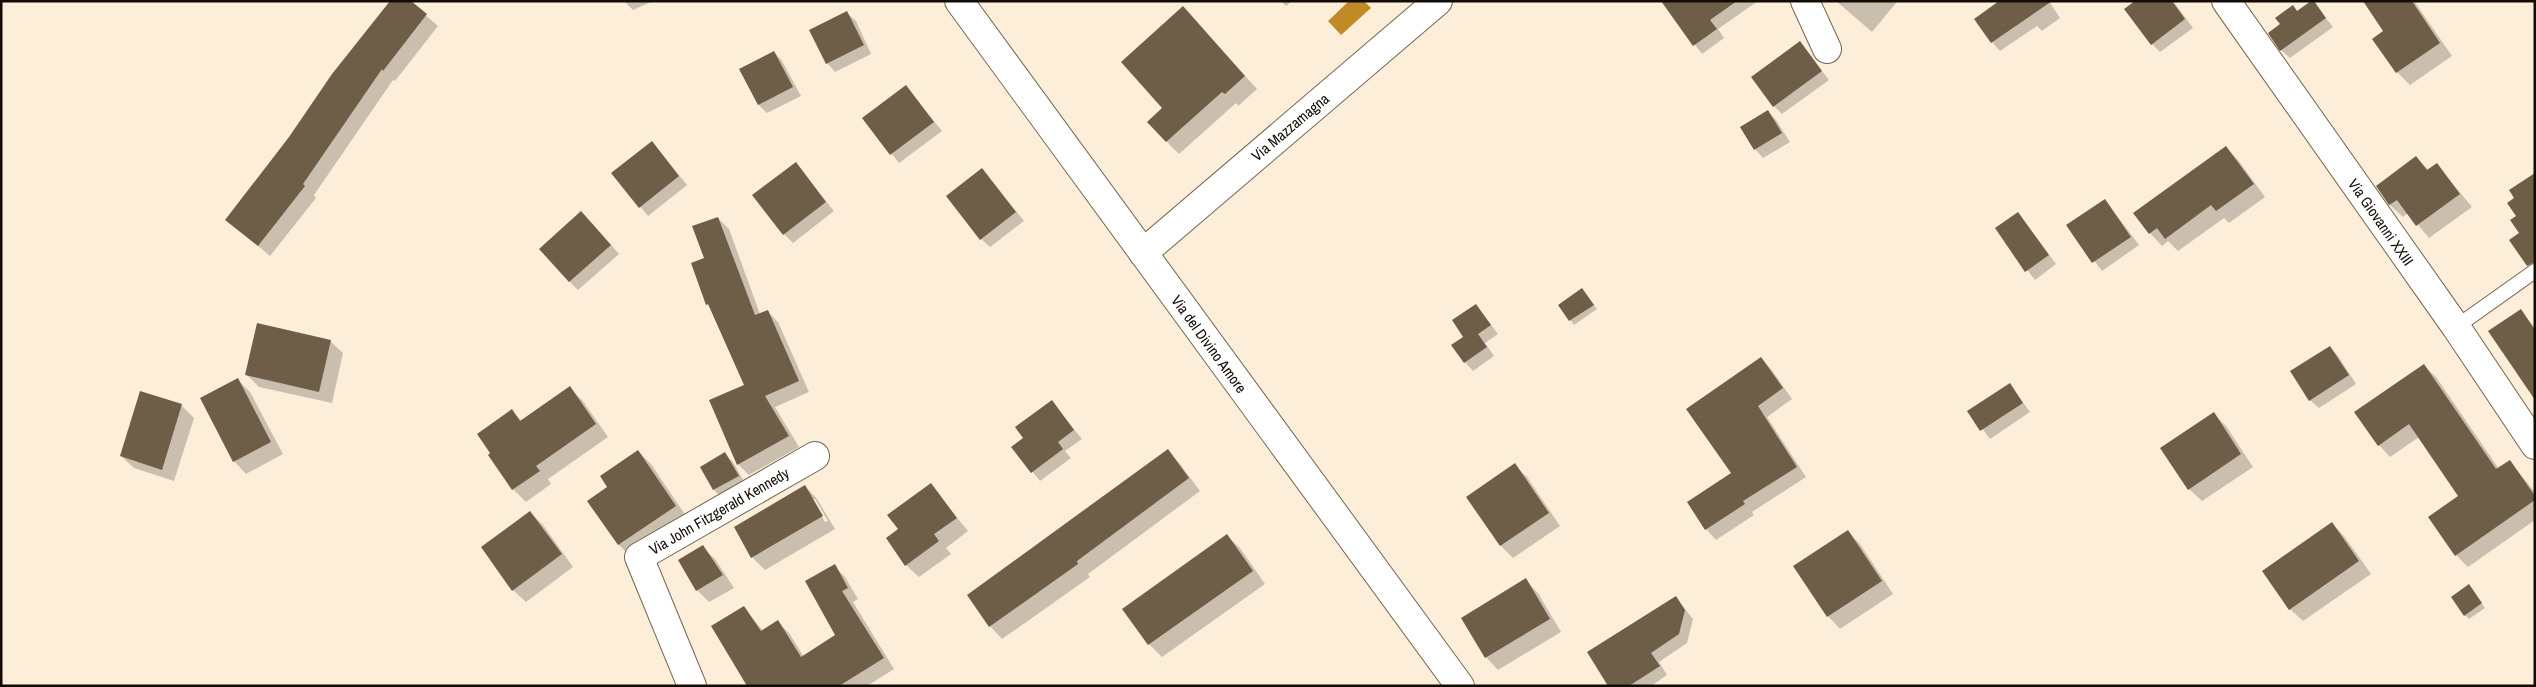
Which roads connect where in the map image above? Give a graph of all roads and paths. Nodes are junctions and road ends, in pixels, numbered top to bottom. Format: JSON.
{"nodes":[{"id":1,"x":959,"y":1,"type":"edge"},
{"id":2,"x":1438,"y":1,"type":"edge"},
{"id":3,"x":1805,"y":1,"type":"edge"},
{"id":4,"x":2226,"y":1,"type":"edge"},
{"id":5,"x":1827,"y":50,"type":"dead end"},
{"id":6,"x":1142,"y":253,"type":"junction"},
{"id":7,"x":2535,"y":271,"type":"edge"},
{"id":8,"x":2456,"y":327,"type":"junction"},
{"id":9,"x":2535,"y":445,"type":"edge"},
{"id":10,"x":815,"y":456,"type":"dead end"},
{"id":11,"x":692,"y":686,"type":"edge"},
{"id":12,"x":1460,"y":686,"type":"edge"}],
"edges":[{"from":1,"to":6,"type":"street","name":"Via del Divino Amore"},
{"from":2,"to":6,"type":"street","name":"Via Mazzamagna"},
{"from":3,"to":5,"type":"street"},
{"from":4,"to":8,"type":"street","name":"Via Giovanni XXIII"},
{"from":6,"to":12,"type":"street","name":"Via del Divino Amore"},
{"from":7,"to":8,"type":"lane"},
{"from":8,"to":9,"type":"street","name":"Via Giovanni XXIII"},
{"from":10,"to":11,"type":"street","name":"Via John Fitzgerald Kennedy"}]}
